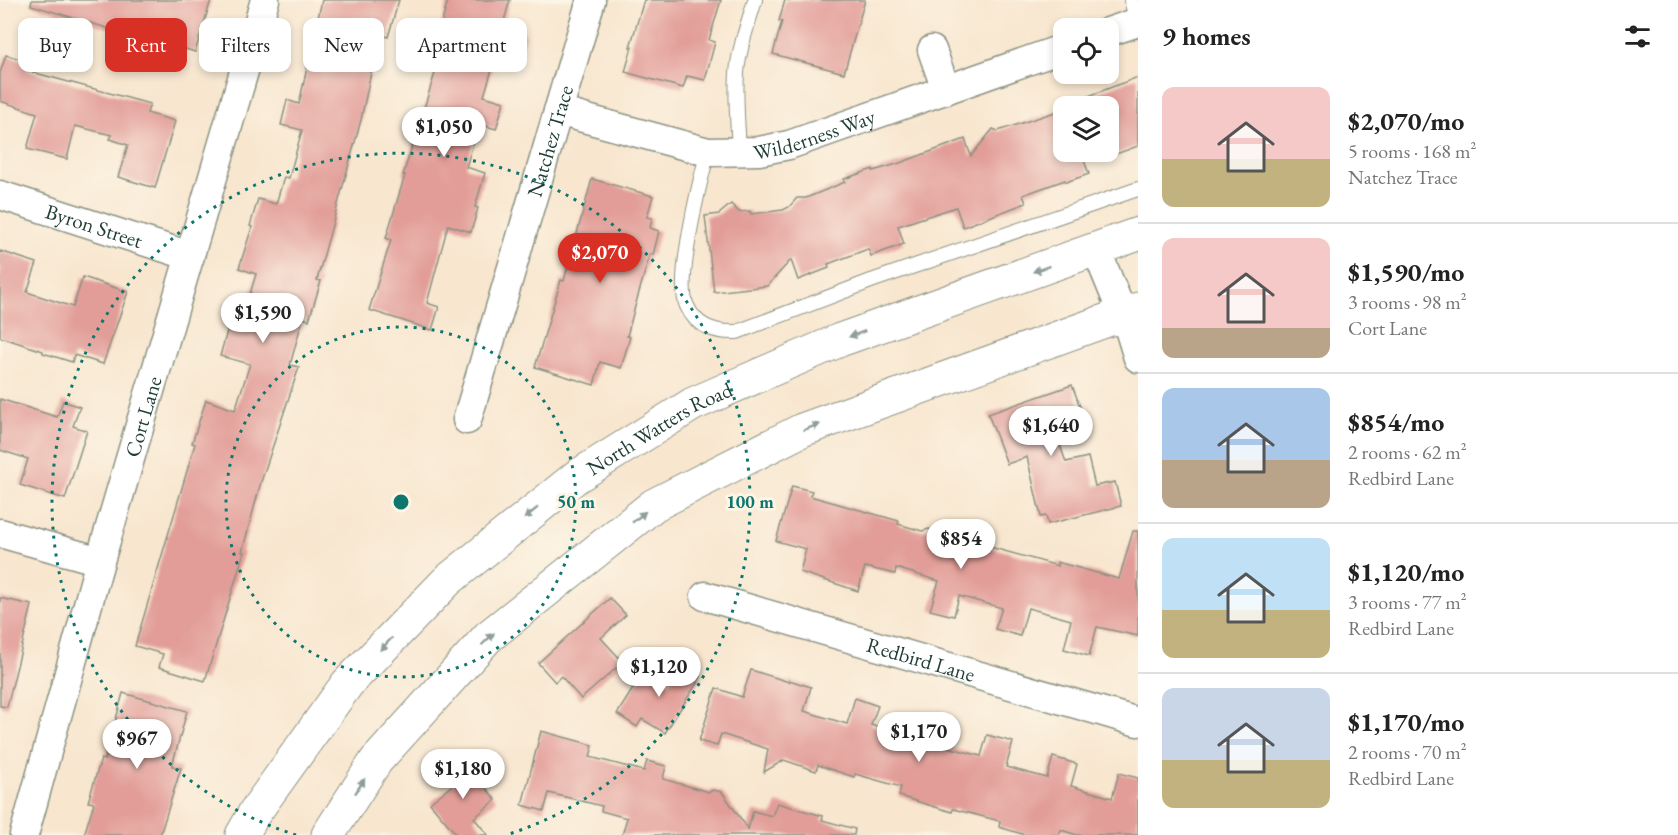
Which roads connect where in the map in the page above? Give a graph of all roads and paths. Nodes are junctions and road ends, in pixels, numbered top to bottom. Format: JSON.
{"nodes":[{"id":1,"x":265,"y":0,"type":"edge"},
{"id":2,"x":591,"y":0,"type":"edge"},
{"id":3,"x":755,"y":0,"type":"edge"},
{"id":4,"x":1135,"y":15,"type":"edge"},
{"id":5,"x":1119,"y":25,"type":"edge"},
{"id":6,"x":932,"y":50,"type":"dead end"},
{"id":7,"x":1053,"y":52,"type":"edge"},
{"id":8,"x":946,"y":90,"type":"junction"},
{"id":9,"x":558,"y":111,"type":"junction"},
{"id":10,"x":708,"y":152,"type":"junction"},
{"id":11,"x":739,"y":152,"type":"junction"},
{"id":12,"x":1138,"y":189,"type":"edge"},
{"id":13,"x":0,"y":195,"type":"edge"},
{"id":14,"x":1138,"y":234,"type":"edge"},
{"id":15,"x":1096,"y":249,"type":"junction"},
{"id":16,"x":190,"y":256,"type":"junction"},
{"id":17,"x":1130,"y":311,"type":"edge"},
{"id":18,"x":1138,"y":358,"type":"edge"},
{"id":19,"x":467,"y":420,"type":"dead end"},
{"id":20,"x":0,"y":532,"type":"edge"},
{"id":21,"x":100,"y":561,"type":"junction"},
{"id":22,"x":705,"y":596,"type":"dead end"},
{"id":23,"x":1138,"y":722,"type":"edge"},
{"id":24,"x":24,"y":835,"type":"edge"},
{"id":25,"x":242,"y":835,"type":"edge"},
{"id":26,"x":328,"y":835,"type":"edge"}],
"edges":[{"from":1,"to":16,"type":"street","name":"Cort Lane"},
{"from":2,"to":9,"type":"street","name":"Natchez Trace"},
{"from":3,"to":11,"type":"lane"},
{"from":4,"to":5,"type":"street"},
{"from":6,"to":8,"type":"street"},
{"from":7,"to":8,"type":"street","name":"Wilderness Way"},
{"from":8,"to":11,"type":"street","name":"Wilderness Way"},
{"from":9,"to":10,"type":"street","name":"Wilderness Way"},
{"from":9,"to":19,"type":"street","name":"Natchez Trace"},
{"from":10,"to":11,"type":"street","name":"Wilderness Way"},
{"from":10,"to":12,"type":"lane"},
{"from":13,"to":16,"type":"street","name":"Byron Street"},
{"from":14,"to":15,"type":"main road","name":"North Watters Road"},
{"from":15,"to":17,"type":"street"},
{"from":15,"to":25,"type":"main road","name":"North Watters Road","one_way":true},
{"from":16,"to":21,"type":"street","name":"Cort Lane"},
{"from":17,"to":18,"type":"street"},
{"from":26,"to":17,"type":"main road","one_way":true},
{"from":20,"to":21,"type":"street"},
{"from":21,"to":24,"type":"street","name":"Cort Lane"},
{"from":22,"to":23,"type":"street","name":"Redbird Lane"}]}
